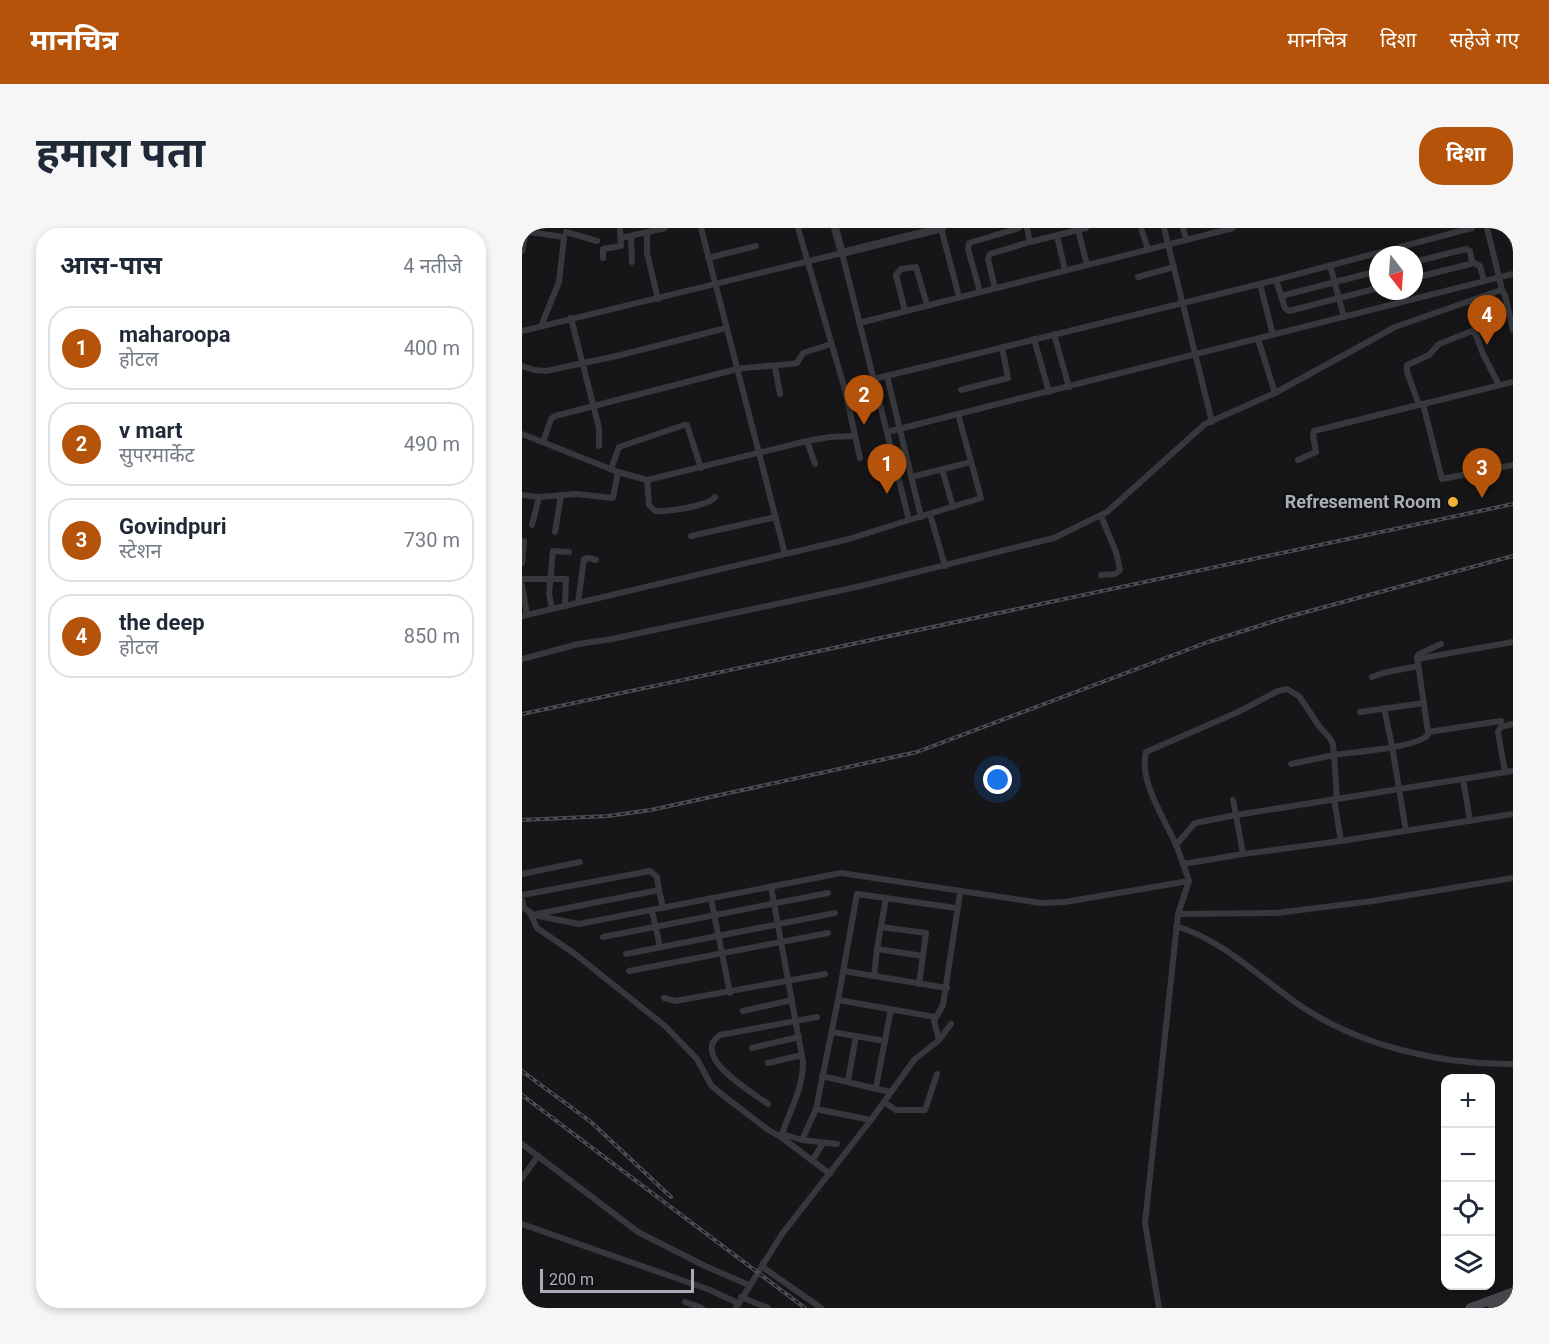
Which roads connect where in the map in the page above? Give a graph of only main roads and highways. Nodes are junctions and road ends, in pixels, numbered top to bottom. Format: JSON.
{"nodes":[{"id":1,"x":1513,"y":1292,"type":"edge"},
{"id":2,"x":1513,"y":1300,"type":"edge"},
{"id":3,"x":1470,"y":1308,"type":"edge"},
{"id":4,"x":1492,"y":1308,"type":"edge"}],
"edges":[{"from":1,"to":3,"type":"main road"},
{"from":2,"to":4,"type":"main road"}]}
